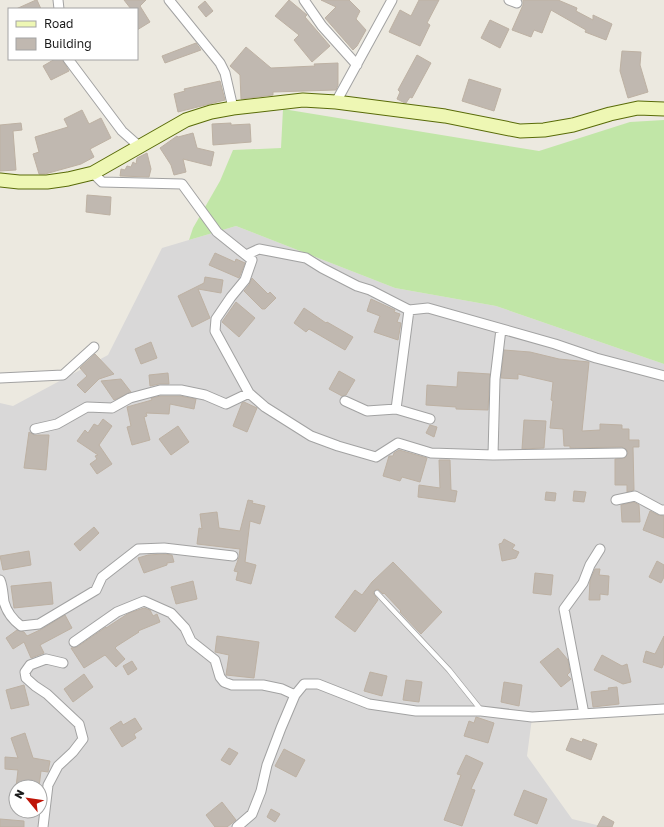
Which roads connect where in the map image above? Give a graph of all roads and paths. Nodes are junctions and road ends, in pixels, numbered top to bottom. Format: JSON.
{"nodes":[{"id":1,"x":170,"y":0,"type":"edge"},
{"id":2,"x":304,"y":0,"type":"edge"},
{"id":3,"x":392,"y":0,"type":"edge"},
{"id":4,"x":69,"y":60,"type":"edge"},
{"id":5,"x":357,"y":65,"type":"junction"},
{"id":6,"x":336,"y":102,"type":"junction"},
{"id":7,"x":233,"y":108,"type":"junction"},
{"id":8,"x":664,"y":109,"type":"edge"},
{"id":9,"x":140,"y":147,"type":"junction"},
{"id":10,"x":93,"y":173,"type":"junction"},
{"id":11,"x":0,"y":180,"type":"edge"},
{"id":12,"x":246,"y":255,"type":"junction"},
{"id":13,"x":409,"y":310,"type":"junction"},
{"id":14,"x":501,"y":329,"type":"junction"},
{"id":15,"x":94,"y":347,"type":"dead end"},
{"id":16,"x":664,"y":376,"type":"edge"},
{"id":17,"x":0,"y":378,"type":"edge"},
{"id":18,"x":248,"y":394,"type":"junction"},
{"id":19,"x":346,"y":401,"type":"dead end"},
{"id":20,"x":396,"y":409,"type":"junction"},
{"id":21,"x":430,"y":419,"type":"dead end"},
{"id":22,"x":35,"y":428,"type":"dead end"},
{"id":23,"x":622,"y":453,"type":"dead end"},
{"id":24,"x":493,"y":455,"type":"junction"},
{"id":25,"x":616,"y":500,"type":"dead end"},
{"id":26,"x":664,"y":510,"type":"edge"},
{"id":27,"x":600,"y":549,"type":"dead end"},
{"id":28,"x":233,"y":556,"type":"dead end"},
{"id":29,"x":0,"y":580,"type":"edge"},
{"id":30,"x":377,"y":593,"type":"dead end"},
{"id":31,"x":74,"y":642,"type":"dead end"},
{"id":32,"x":63,"y":663,"type":"dead end"},
{"id":33,"x":295,"y":695,"type":"junction"},
{"id":34,"x":664,"y":709,"type":"edge"},
{"id":35,"x":482,"y":711,"type":"junction"},
{"id":36,"x":584,"y":714,"type":"junction"},
{"id":37,"x":43,"y":827,"type":"edge"},
{"id":38,"x":237,"y":827,"type":"edge"}],
"edges":[{"from":1,"to":7,"type":"street"},
{"from":2,"to":5,"type":"street"},
{"from":3,"to":5,"type":"street"},
{"from":4,"to":9,"type":"street"},
{"from":5,"to":6,"type":"street"},
{"from":6,"to":7,"type":"street"},
{"from":6,"to":8,"type":"street"},
{"from":7,"to":9,"type":"street"},
{"from":9,"to":10,"type":"street"},
{"from":10,"to":11,"type":"street"},
{"from":10,"to":12,"type":"street"},
{"from":12,"to":13,"type":"street"},
{"from":12,"to":18,"type":"street"},
{"from":13,"to":14,"type":"street"},
{"from":13,"to":20,"type":"street"},
{"from":14,"to":16,"type":"street"},
{"from":14,"to":24,"type":"street"},
{"from":15,"to":17,"type":"street"},
{"from":18,"to":22,"type":"street"},
{"from":18,"to":24,"type":"street"},
{"from":19,"to":20,"type":"street"},
{"from":20,"to":21,"type":"street"},
{"from":23,"to":24,"type":"street"},
{"from":25,"to":26,"type":"street"},
{"from":27,"to":36,"type":"street"},
{"from":28,"to":29,"type":"street"},
{"from":30,"to":35,"type":"lane"},
{"from":31,"to":33,"type":"street"},
{"from":32,"to":37,"type":"street"},
{"from":33,"to":35,"type":"street"},
{"from":33,"to":38,"type":"street"},
{"from":34,"to":36,"type":"street"},
{"from":35,"to":36,"type":"street"}]}
